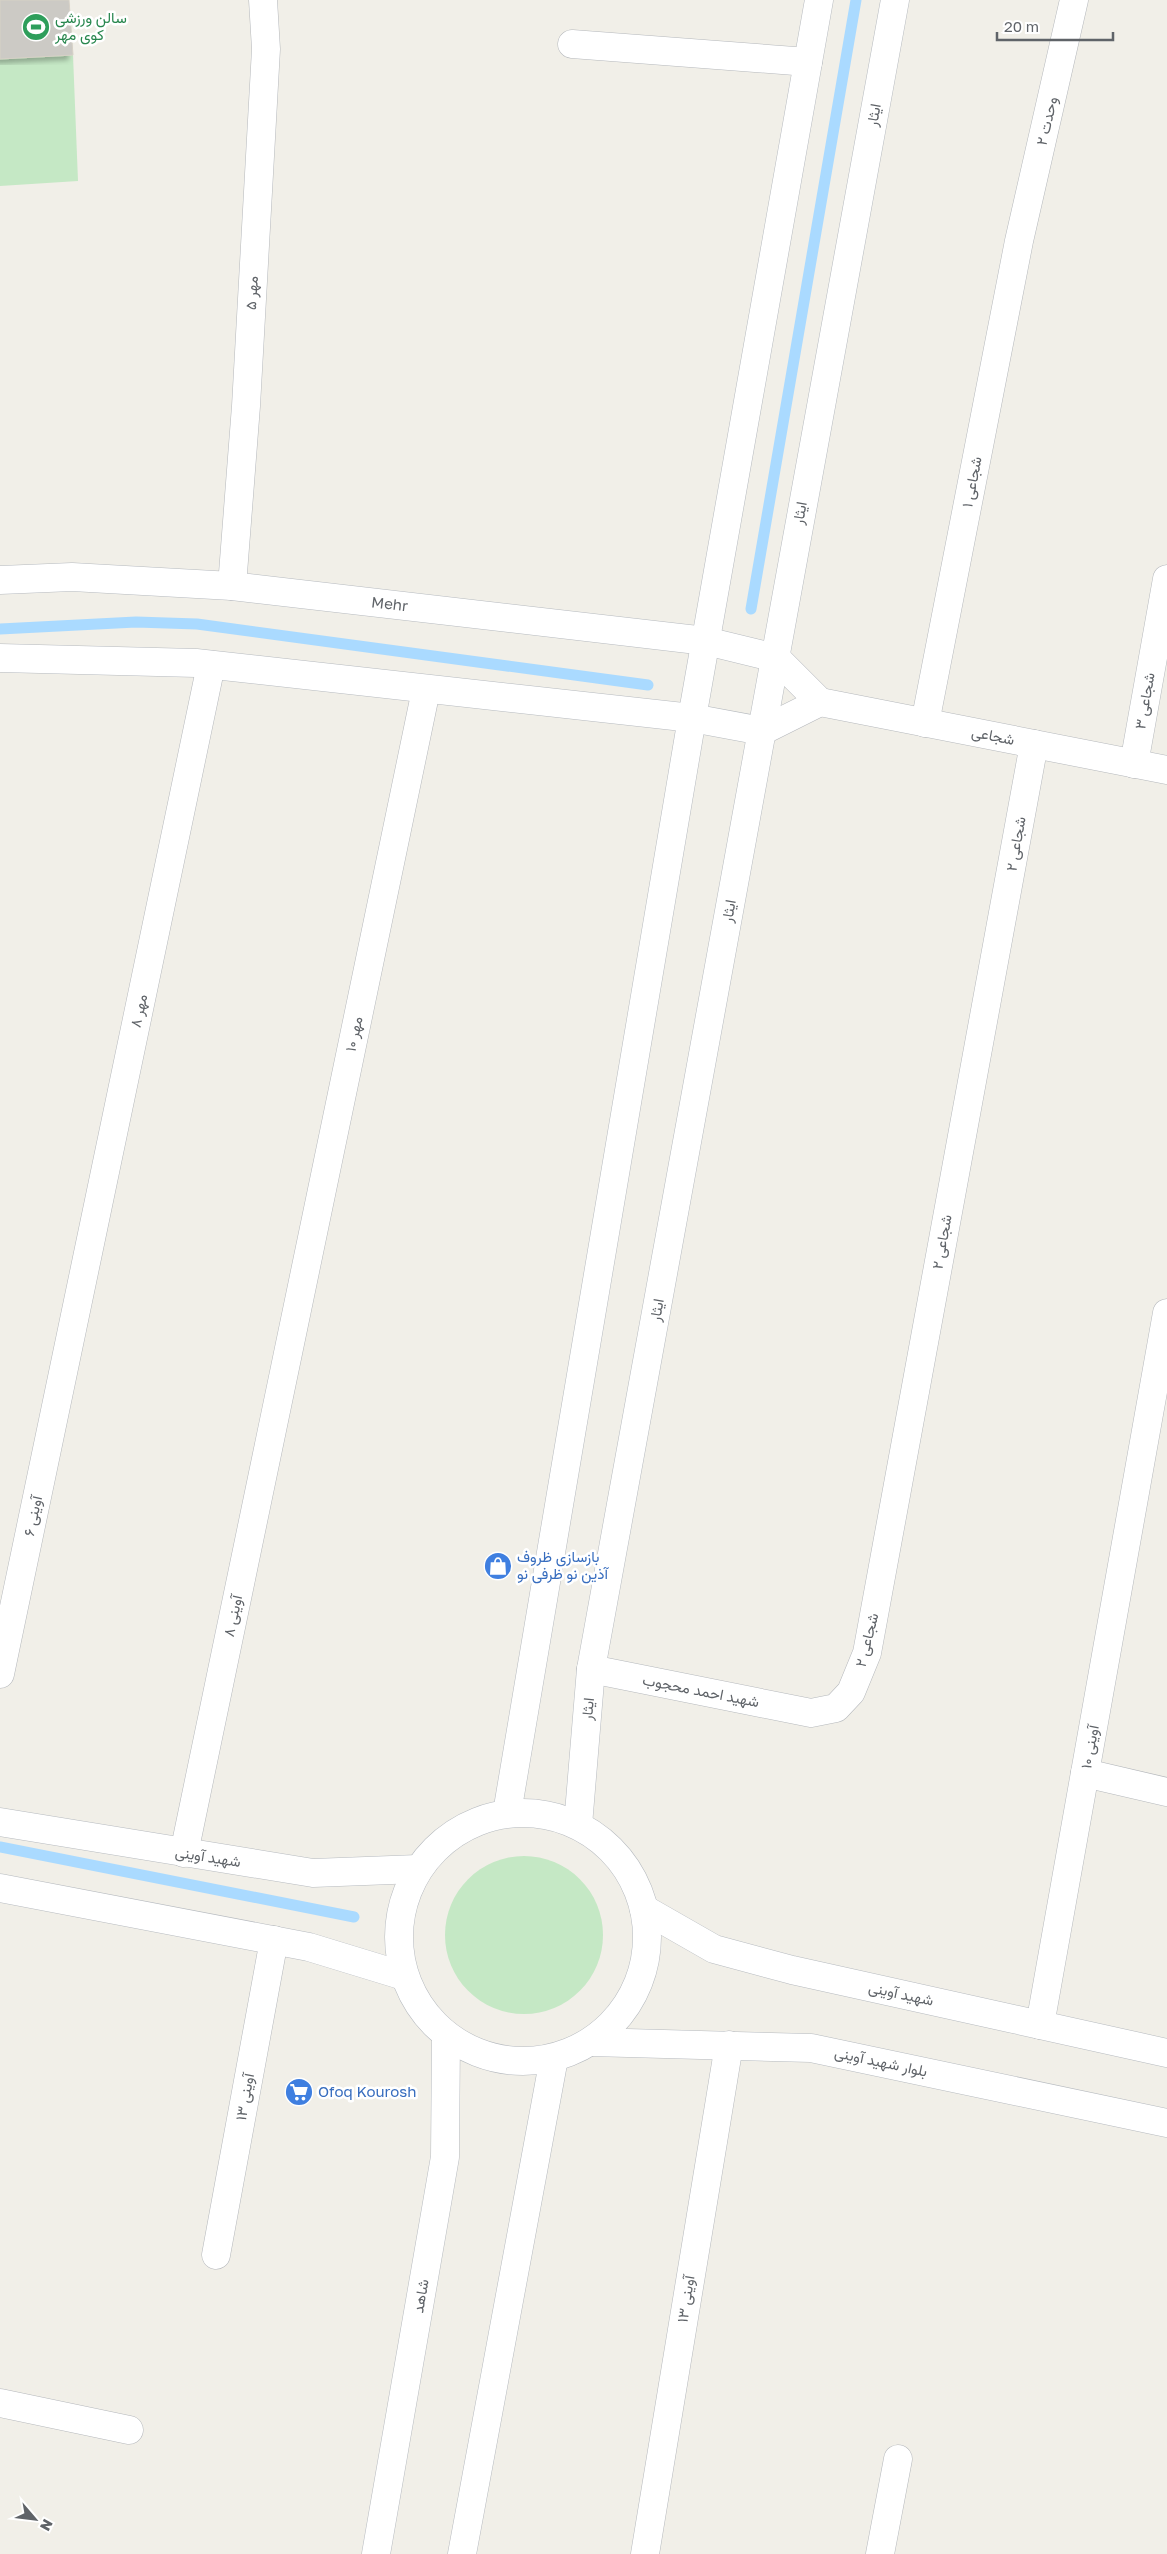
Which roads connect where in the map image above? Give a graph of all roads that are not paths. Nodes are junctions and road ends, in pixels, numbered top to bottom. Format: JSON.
{"nodes":[{"id":1,"x":263,"y":0,"type":"edge"},
{"id":2,"x":819,"y":0,"type":"edge"},
{"id":3,"x":895,"y":0,"type":"edge"},
{"id":4,"x":1074,"y":0,"type":"edge"},
{"id":5,"x":572,"y":44,"type":"dead end"},
{"id":6,"x":808,"y":62,"type":"junction"},
{"id":7,"x":1019,"y":241,"type":"joint"},
{"id":8,"x":1167,"y":579,"type":"edge"},
{"id":9,"x":0,"y":580,"type":"edge"},
{"id":10,"x":232,"y":586,"type":"junction"},
{"id":11,"x":706,"y":641,"type":"junction"},
{"id":12,"x":0,"y":658,"type":"edge"},
{"id":13,"x":776,"y":658,"type":"junction"},
{"id":14,"x":212,"y":665,"type":"junction"},
{"id":15,"x":426,"y":690,"type":"junction"},
{"id":16,"x":820,"y":702,"type":"junction"},
{"id":17,"x":692,"y":718,"type":"junction"},
{"id":18,"x":925,"y":723,"type":"junction"},
{"id":19,"x":762,"y":731,"type":"junction"},
{"id":20,"x":1034,"y":744,"type":"junction"},
{"id":21,"x":1134,"y":764,"type":"junction"},
{"id":22,"x":1167,"y":770,"type":"edge"},
{"id":23,"x":1166,"y":1327,"type":"edge"},
{"id":24,"x":66,"y":1358,"type":"joint"},
{"id":25,"x":283,"y":1378,"type":"joint"},
{"id":26,"x":592,"y":1669,"type":"junction"},
{"id":27,"x":0,"y":1674,"type":"edge"},
{"id":28,"x":811,"y":1713,"type":"joint"},
{"id":29,"x":1085,"y":1773,"type":"junction"},
{"id":30,"x":1167,"y":1792,"type":"edge"},
{"id":31,"x":507,"y":1813,"type":"junction"},
{"id":32,"x":0,"y":1822,"type":"edge"},
{"id":33,"x":578,"y":1825,"type":"junction"},
{"id":34,"x":184,"y":1853,"type":"junction"},
{"id":35,"x":418,"y":1869,"type":"junction"},
{"id":36,"x":0,"y":1888,"type":"edge"},
{"id":37,"x":644,"y":1909,"type":"junction"},
{"id":38,"x":274,"y":1940,"type":"junction"},
{"id":39,"x":404,"y":1976,"type":"junction"},
{"id":40,"x":1040,"y":2025,"type":"junction"},
{"id":41,"x":446,"y":2036,"type":"junction"},
{"id":42,"x":591,"y":2042,"type":"junction"},
{"id":43,"x":729,"y":2045,"type":"junction"},
{"id":44,"x":1167,"y":2053,"type":"edge"},
{"id":45,"x":554,"y":2058,"type":"junction"},
{"id":46,"x":1167,"y":2123,"type":"edge"},
{"id":47,"x":216,"y":2254,"type":"dead end"},
{"id":48,"x":0,"y":2403,"type":"edge"},
{"id":49,"x":129,"y":2430,"type":"dead end"},
{"id":50,"x":898,"y":2459,"type":"dead end"},
{"id":51,"x":376,"y":2554,"type":"edge"},
{"id":52,"x":462,"y":2554,"type":"edge"},
{"id":53,"x":645,"y":2554,"type":"edge"},
{"id":54,"x":880,"y":2554,"type":"edge"}],
"edges":[{"from":1,"to":10,"type":"street","name":"مهر ۵"},
{"from":2,"to":6,"type":"street"},
{"from":3,"to":13,"type":"street","name":"ایثار"},
{"from":4,"to":7,"type":"street","name":"وحدت ۲"},
{"from":5,"to":6,"type":"street"},
{"from":6,"to":11,"type":"street"},
{"from":7,"to":18,"type":"street","name":"شجاعی ۱"},
{"from":8,"to":21,"type":"street","name":"شجاعی ۳"},
{"from":9,"to":10,"type":"street","name":"Mehr"},
{"from":10,"to":11,"type":"street","name":"Mehr"},
{"from":11,"to":13,"type":"street","name":"Mehr"},
{"from":11,"to":17,"type":"street"},
{"from":12,"to":14,"type":"street"},
{"from":13,"to":16,"type":"street"},
{"from":13,"to":19,"type":"street","name":"ایثار"},
{"from":14,"to":15,"type":"street"},
{"from":14,"to":24,"type":"street","name":"مهر ۸"},
{"from":15,"to":17,"type":"street"},
{"from":15,"to":25,"type":"street","name":"مهر ۱۰"},
{"from":16,"to":18,"type":"street","name":"شجاعی"},
{"from":16,"to":19,"type":"street"},
{"from":17,"to":19,"type":"street"},
{"from":17,"to":31,"type":"street"},
{"from":18,"to":20,"type":"street","name":"شجاعی"},
{"from":19,"to":26,"type":"street","name":"ایثار"},
{"from":20,"to":21,"type":"street","name":"شجاعی"},
{"from":20,"to":28,"type":"street","name":"شجاعی ۲"},
{"from":21,"to":22,"type":"street","name":"شجاعی"},
{"from":23,"to":29,"type":"street","name":"۱۰ آوینی"},
{"from":24,"to":27,"type":"street","name":"۶ آوینی"},
{"from":25,"to":34,"type":"street","name":"۸ آوینی"},
{"from":26,"to":28,"type":"street","name":"شهید احمد محجوب"},
{"from":26,"to":33,"type":"street","name":"ایثار"},
{"from":29,"to":30,"type":"street"},
{"from":29,"to":40,"type":"street","name":"۱۰ آوینی"},
{"from":31,"to":33,"type":"street"},
{"from":31,"to":35,"type":"street"},
{"from":32,"to":34,"type":"street","name":"شهید آوینی"},
{"from":33,"to":37,"type":"street"},
{"from":34,"to":35,"type":"street","name":"شهید آوینی"},
{"from":35,"to":39,"type":"street"},
{"from":36,"to":38,"type":"street"},
{"from":37,"to":40,"type":"street","name":"شهید آوینی"},
{"from":37,"to":42,"type":"street"},
{"from":38,"to":39,"type":"street"},
{"from":38,"to":47,"type":"street","name":"۱۳ آوینی"},
{"from":39,"to":41,"type":"street"},
{"from":40,"to":44,"type":"street","name":"شهید آوینی"},
{"from":41,"to":45,"type":"street"},
{"from":41,"to":51,"type":"street","name":"شاهد"},
{"from":42,"to":43,"type":"street","name":"بلوار شهید آوینی"},
{"from":42,"to":45,"type":"street"},
{"from":43,"to":46,"type":"street","name":"بلوار شهید آوینی"},
{"from":43,"to":53,"type":"street","name":"آوینی ۱۳"},
{"from":45,"to":52,"type":"street"},
{"from":48,"to":49,"type":"street"},
{"from":50,"to":54,"type":"street"}]}
